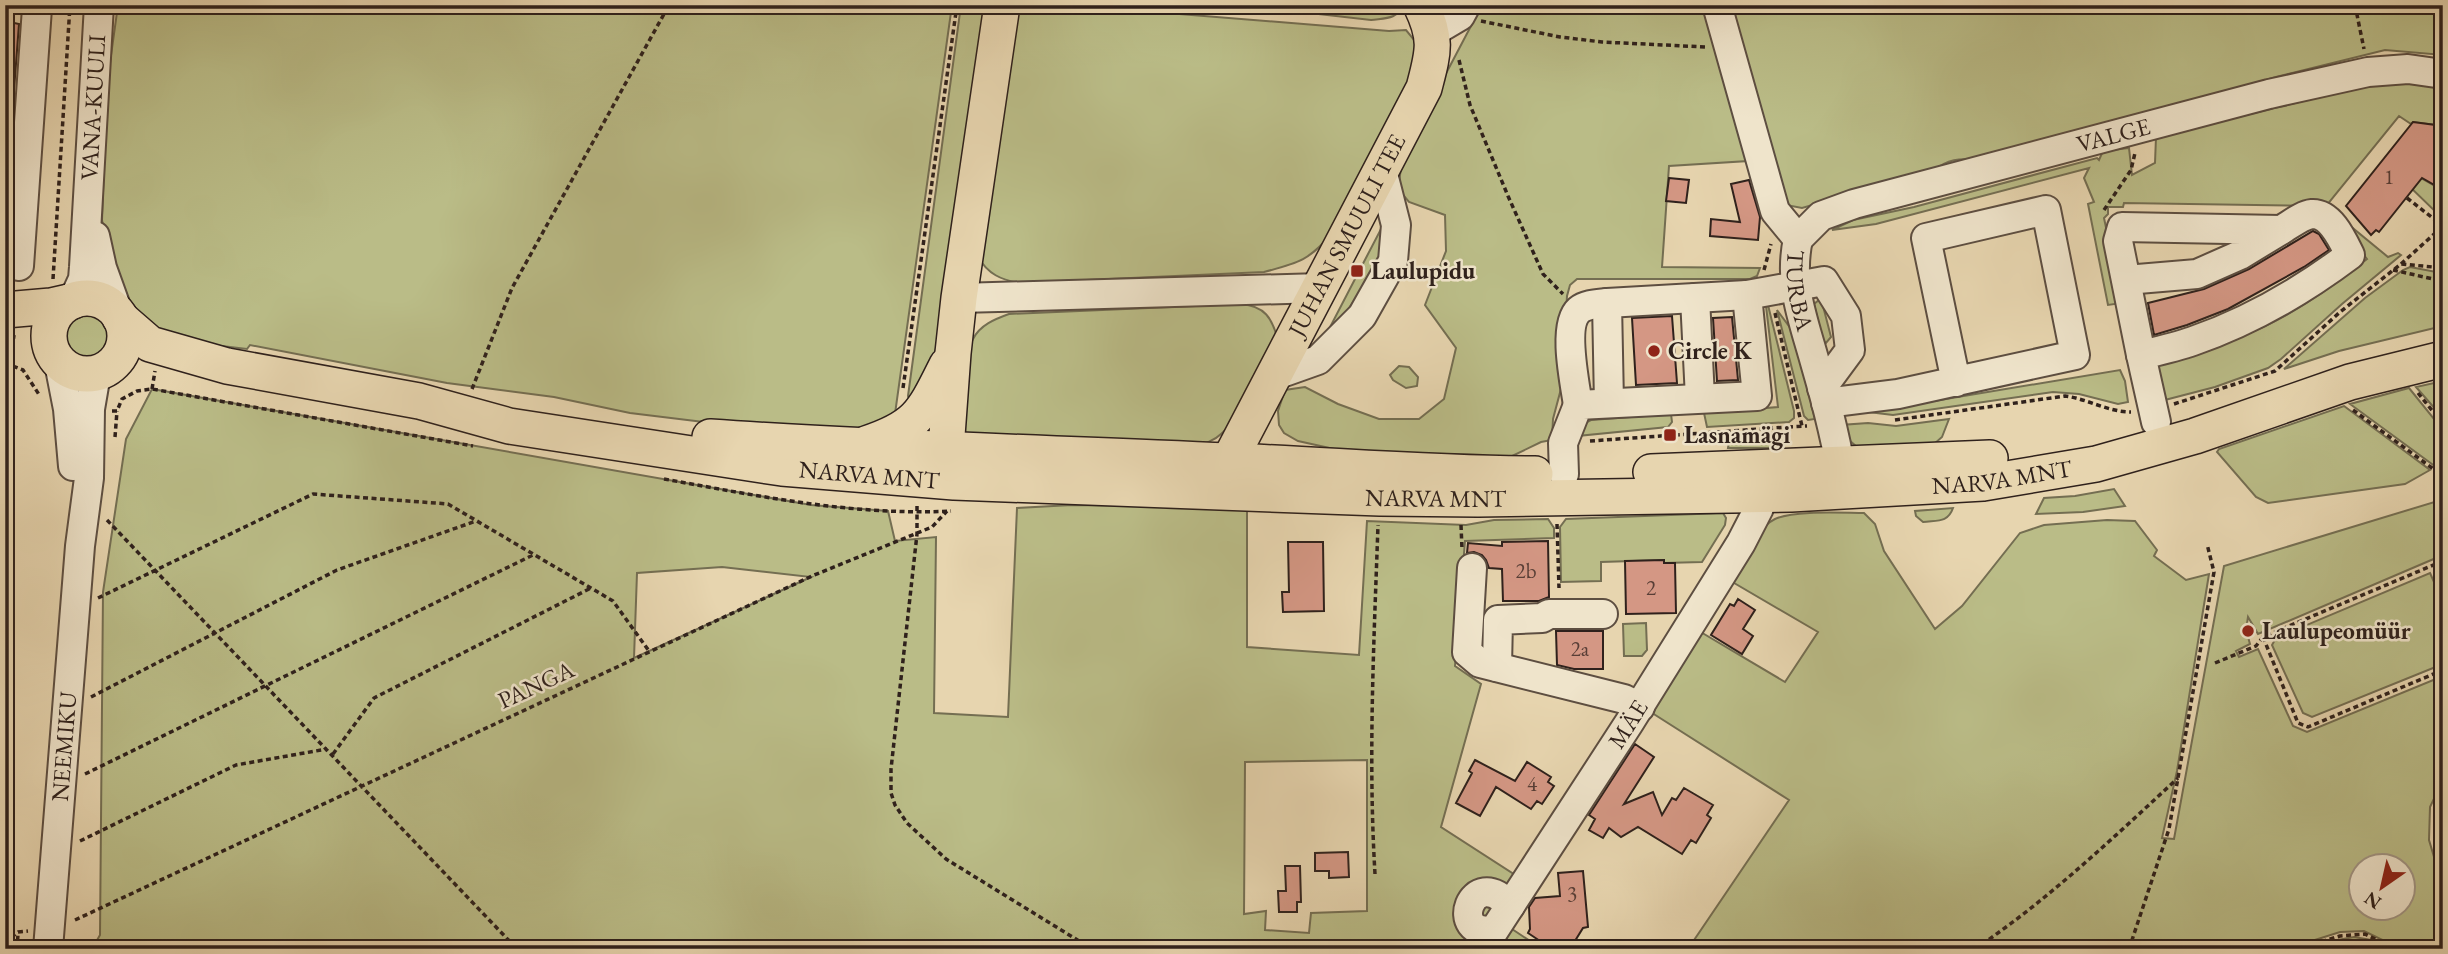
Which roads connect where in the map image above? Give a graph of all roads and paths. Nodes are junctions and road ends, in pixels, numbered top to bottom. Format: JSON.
{"nodes":[{"id":1,"x":70,"y":5,"type":"edge"},
{"id":2,"x":99,"y":5,"type":"edge"},
{"id":3,"x":669,"y":5,"type":"edge"},
{"id":4,"x":957,"y":5,"type":"edge"},
{"id":5,"x":1002,"y":5,"type":"edge"},
{"id":6,"x":1717,"y":5,"type":"edge"},
{"id":7,"x":2355,"y":5,"type":"edge"},
{"id":8,"x":1446,"y":16,"type":"edge"},
{"id":9,"x":38,"y":23,"type":"dead end"},
{"id":10,"x":1729,"y":48,"type":"junction"},
{"id":11,"x":2368,"y":72,"type":"junction"},
{"id":12,"x":2443,"y":74,"type":"edge"},
{"id":13,"x":1382,"y":170,"type":"junction"},
{"id":14,"x":2407,"y":198,"type":"dead end"},
{"id":15,"x":88,"y":209,"type":"junction"},
{"id":16,"x":2443,"y":226,"type":"edge"},
{"id":17,"x":2281,"y":230,"type":"junction"},
{"id":18,"x":1798,"y":239,"type":"junction"},
{"id":19,"x":2401,"y":264,"type":"dead end"},
{"id":20,"x":19,"y":266,"type":"dead end"},
{"id":21,"x":2393,"y":270,"type":"dead end"},
{"id":22,"x":2443,"y":277,"type":"edge"},
{"id":23,"x":2126,"y":280,"type":"junction"},
{"id":24,"x":1795,"y":285,"type":"junction"},
{"id":25,"x":1321,"y":288,"type":"junction"},
{"id":26,"x":62,"y":292,"type":"junction"},
{"id":27,"x":1747,"y":295,"type":"junction"},
{"id":28,"x":959,"y":298,"type":"junction"},
{"id":29,"x":1695,"y":298,"type":"junction"},
{"id":30,"x":1607,"y":303,"type":"junction"},
{"id":31,"x":1773,"y":307,"type":"dead end"},
{"id":32,"x":1579,"y":310,"type":"junction"},
{"id":33,"x":120,"y":318,"type":"junction"},
{"id":34,"x":9,"y":319,"type":"edge"},
{"id":35,"x":2443,"y":336,"type":"edge"},
{"id":36,"x":953,"y":353,"type":"junction"},
{"id":37,"x":2141,"y":355,"type":"junction"},
{"id":38,"x":56,"y":358,"type":"junction"},
{"id":39,"x":2443,"y":359,"type":"edge"},
{"id":40,"x":10,"y":364,"type":"dead end"},
{"id":41,"x":227,"y":366,"type":"junction"},
{"id":42,"x":96,"y":374,"type":"junction"},
{"id":43,"x":1956,"y":382,"type":"junction"},
{"id":44,"x":1269,"y":383,"type":"junction"},
{"id":45,"x":903,"y":387,"type":"dead end"},
{"id":46,"x":2416,"y":391,"type":"dead end"},
{"id":47,"x":1824,"y":395,"type":"junction"},
{"id":48,"x":1700,"y":398,"type":"junction"},
{"id":49,"x":419,"y":401,"type":"junction"},
{"id":50,"x":1609,"y":403,"type":"junction"},
{"id":51,"x":1578,"y":405,"type":"junction"},
{"id":52,"x":466,"y":406,"type":"junction"},
{"id":53,"x":2353,"y":410,"type":"dead end"},
{"id":54,"x":2145,"y":417,"type":"junction"},
{"id":55,"x":1889,"y":420,"type":"dead end"},
{"id":56,"x":2443,"y":424,"type":"edge"},
{"id":57,"x":1802,"y":426,"type":"dead end"},
{"id":58,"x":858,"y":447,"type":"junction"},
{"id":59,"x":1229,"y":461,"type":"junction"},
{"id":60,"x":1364,"y":468,"type":"junction"},
{"id":61,"x":959,"y":471,"type":"junction"},
{"id":62,"x":1564,"y":474,"type":"junction"},
{"id":63,"x":2443,"y":475,"type":"edge"},
{"id":64,"x":1842,"y":477,"type":"junction"},
{"id":65,"x":1758,"y":481,"type":"junction"},
{"id":66,"x":1169,"y":489,"type":"junction"},
{"id":67,"x":1380,"y":498,"type":"junction"},
{"id":68,"x":917,"y":504,"type":"dead end"},
{"id":69,"x":1557,"y":513,"type":"dead end"},
{"id":70,"x":107,"y":520,"type":"dead end"},
{"id":71,"x":476,"y":521,"type":"junction"},
{"id":72,"x":917,"y":534,"type":"junction"},
{"id":73,"x":2207,"y":544,"type":"dead end"},
{"id":74,"x":80,"y":545,"type":"junction"},
{"id":75,"x":534,"y":555,"type":"junction"},
{"id":76,"x":2443,"y":561,"type":"edge"},
{"id":77,"x":1472,"y":568,"type":"dead end"},
{"id":78,"x":156,"y":571,"type":"junction"},
{"id":79,"x":591,"y":588,"type":"junction"},
{"id":80,"x":1559,"y":588,"type":"dead end"},
{"id":81,"x":98,"y":598,"type":"dead end"},
{"id":82,"x":1603,"y":614,"type":"dead end"},
{"id":83,"x":215,"y":632,"type":"junction"},
{"id":84,"x":2263,"y":637,"type":"junction"},
{"id":85,"x":649,"y":651,"type":"junction"},
{"id":86,"x":2215,"y":663,"type":"dead end"},
{"id":87,"x":1497,"y":667,"type":"junction"},
{"id":88,"x":2443,"y":670,"type":"edge"},
{"id":89,"x":265,"y":685,"type":"junction"},
{"id":90,"x":91,"y":697,"type":"dead end"},
{"id":91,"x":1640,"y":707,"type":"junction"},
{"id":92,"x":327,"y":749,"type":"junction"},
{"id":93,"x":332,"y":755,"type":"junction"},
{"id":94,"x":85,"y":774,"type":"dead end"},
{"id":95,"x":2180,"y":777,"type":"junction"},
{"id":96,"x":362,"y":786,"type":"junction"},
{"id":97,"x":2443,"y":798,"type":"edge"},
{"id":98,"x":80,"y":841,"type":"dead end"},
{"id":99,"x":2443,"y":861,"type":"edge"},
{"id":100,"x":1375,"y":874,"type":"dead end"},
{"id":101,"x":73,"y":920,"type":"dead end"},
{"id":102,"x":1488,"y":940,"type":"edge"},
{"id":103,"x":5,"y":943,"type":"edge"},
{"id":104,"x":17,"y":949,"type":"edge"},
{"id":105,"x":48,"y":949,"type":"edge"},
{"id":106,"x":517,"y":949,"type":"edge"},
{"id":107,"x":1092,"y":949,"type":"edge"},
{"id":108,"x":1975,"y":949,"type":"edge"},
{"id":109,"x":2129,"y":949,"type":"edge"},
{"id":110,"x":2297,"y":949,"type":"edge"},
{"id":111,"x":2395,"y":949,"type":"edge"}],
"edges":[{"from":1,"to":26,"type":"path"},
{"from":2,"to":15,"type":"street","name":"VANA-KUULI"},
{"from":3,"to":52,"type":"path"},
{"from":4,"to":45,"type":"path"},
{"from":5,"to":28,"type":"main road"},
{"from":6,"to":10,"type":"street","name":"TURBA"},
{"from":7,"to":11,"type":"path"},
{"from":8,"to":10,"type":"path"},
{"from":8,"to":13,"type":"main road","name":"JUHAN SMUULI TEE"},
{"from":8,"to":32,"type":"path"},
{"from":9,"to":20,"type":"street"},
{"from":10,"to":18,"type":"street","name":"TURBA"},
{"from":11,"to":12,"type":"street","name":"VALGE"},
{"from":11,"to":18,"type":"street","name":"VALGE"},
{"from":13,"to":25,"type":"main road","name":"JUHAN SMUULI TEE"},
{"from":13,"to":44,"type":"street"},
{"from":14,"to":16,"type":"path"},
{"from":15,"to":26,"type":"street","name":"VANA-KUULI"},
{"from":15,"to":33,"type":"street","name":"VANA-KUULI"},
{"from":16,"to":19,"type":"path"},
{"from":17,"to":23,"type":"street"},
{"from":17,"to":23,"type":"street"},
{"from":17,"to":37,"type":"street"},
{"from":18,"to":24,"type":"street","name":"TURBA"},
{"from":21,"to":22,"type":"path"},
{"from":23,"to":37,"type":"street"},
{"from":24,"to":27,"type":"street"},
{"from":24,"to":47,"type":"street","name":"TURBA"},
{"from":24,"to":47,"type":"street"},
{"from":25,"to":28,"type":"street"},
{"from":25,"to":44,"type":"main road","name":"JUHAN SMUULI TEE"},
{"from":26,"to":33,"type":"main road"},
{"from":26,"to":34,"type":"main road"},
{"from":26,"to":38,"type":"main road"},
{"from":27,"to":29,"type":"street"},
{"from":27,"to":48,"type":"street"},
{"from":28,"to":36,"type":"main road"},
{"from":29,"to":30,"type":"street"},
{"from":29,"to":48,"type":"street"},
{"from":30,"to":32,"type":"street"},
{"from":30,"to":50,"type":"street"},
{"from":31,"to":57,"type":"path"},
{"from":32,"to":51,"type":"street"},
{"from":33,"to":41,"type":"main road","name":"NARVA MNT"},
{"from":33,"to":42,"type":"main road"},
{"from":34,"to":38,"type":"main road"},
{"from":34,"to":40,"type":"path"},
{"from":35,"to":54,"type":"main road","name":"NARVA MNT"},
{"from":36,"to":58,"type":"main road"},
{"from":36,"to":61,"type":"main road"},
{"from":37,"to":54,"type":"street"},
{"from":38,"to":42,"type":"main road"},
{"from":38,"to":74,"type":"street","name":"NEEMIKU"},
{"from":39,"to":64,"type":"main road","name":"NARVA MNT"},
{"from":41,"to":42,"type":"main road","name":"NARVA MNT"},
{"from":41,"to":49,"type":"main road","name":"NARVA MNT"},
{"from":42,"to":74,"type":"street","name":"NEEMIKU"},
{"from":43,"to":43,"type":"street"},
{"from":43,"to":47,"type":"street"},
{"from":44,"to":59,"type":"main road","name":"JUHAN SMUULI TEE"},
{"from":44,"to":60,"type":"main road"},
{"from":46,"to":56,"type":"path"},
{"from":47,"to":64,"type":"street","name":"TURBA"},
{"from":48,"to":50,"type":"street"},
{"from":49,"to":52,"type":"main road","name":"NARVA MNT"},
{"from":49,"to":61,"type":"main road","name":"NARVA MNT"},
{"from":50,"to":51,"type":"street"},
{"from":51,"to":62,"type":"street"},
{"from":52,"to":58,"type":"main road","name":"NARVA MNT"},
{"from":53,"to":63,"type":"path"},
{"from":54,"to":55,"type":"path"},
{"from":54,"to":64,"type":"main road","name":"NARVA MNT"},
{"from":58,"to":61,"type":"main road","name":"NARVA MNT"},
{"from":59,"to":60,"type":"main road","name":"NARVA MNT"},
{"from":59,"to":61,"type":"main road","name":"NARVA MNT"},
{"from":59,"to":66,"type":"main road"},
{"from":60,"to":62,"type":"main road","name":"NARVA MNT"},
{"from":61,"to":66,"type":"main road","name":"NARVA MNT"},
{"from":61,"to":72,"type":"path","name":"PANGA"},
{"from":62,"to":65,"type":"main road","name":"NARVA MNT"},
{"from":64,"to":65,"type":"main road","name":"NARVA MNT"},
{"from":65,"to":67,"type":"main road","name":"NARVA MNT"},
{"from":65,"to":91,"type":"street","name":"MÄE"},
{"from":66,"to":67,"type":"main road","name":"NARVA MNT"},
{"from":67,"to":100,"type":"path"},
{"from":68,"to":72,"type":"path"},
{"from":69,"to":80,"type":"path"},
{"from":70,"to":78,"type":"path"},
{"from":71,"to":75,"type":"path"},
{"from":71,"to":78,"type":"path"},
{"from":71,"to":83,"type":"path"},
{"from":72,"to":85,"type":"path","name":"PANGA"},
{"from":72,"to":107,"type":"path"},
{"from":73,"to":95,"type":"path"},
{"from":74,"to":105,"type":"street","name":"NEEMIKU"},
{"from":75,"to":79,"type":"path"},
{"from":75,"to":89,"type":"path"},
{"from":76,"to":84,"type":"path"},
{"from":77,"to":87,"type":"street"},
{"from":78,"to":81,"type":"path"},
{"from":78,"to":83,"type":"path"},
{"from":79,"to":85,"type":"path"},
{"from":79,"to":93,"type":"path"},
{"from":82,"to":87,"type":"street"},
{"from":83,"to":89,"type":"path"},
{"from":83,"to":90,"type":"path"},
{"from":84,"to":86,"type":"path"},
{"from":84,"to":88,"type":"path"},
{"from":85,"to":96,"type":"path","name":"PANGA"},
{"from":87,"to":91,"type":"street"},
{"from":89,"to":92,"type":"path"},
{"from":89,"to":94,"type":"path"},
{"from":91,"to":102,"type":"street","name":"MÄE"},
{"from":92,"to":93,"type":"path"},
{"from":92,"to":98,"type":"path"},
{"from":93,"to":96,"type":"path"},
{"from":95,"to":108,"type":"path"},
{"from":95,"to":109,"type":"path"},
{"from":96,"to":101,"type":"path","name":"PANGA"},
{"from":96,"to":106,"type":"path"},
{"from":97,"to":99,"type":"path"},
{"from":103,"to":104,"type":"path"},
{"from":110,"to":111,"type":"path"}]}
